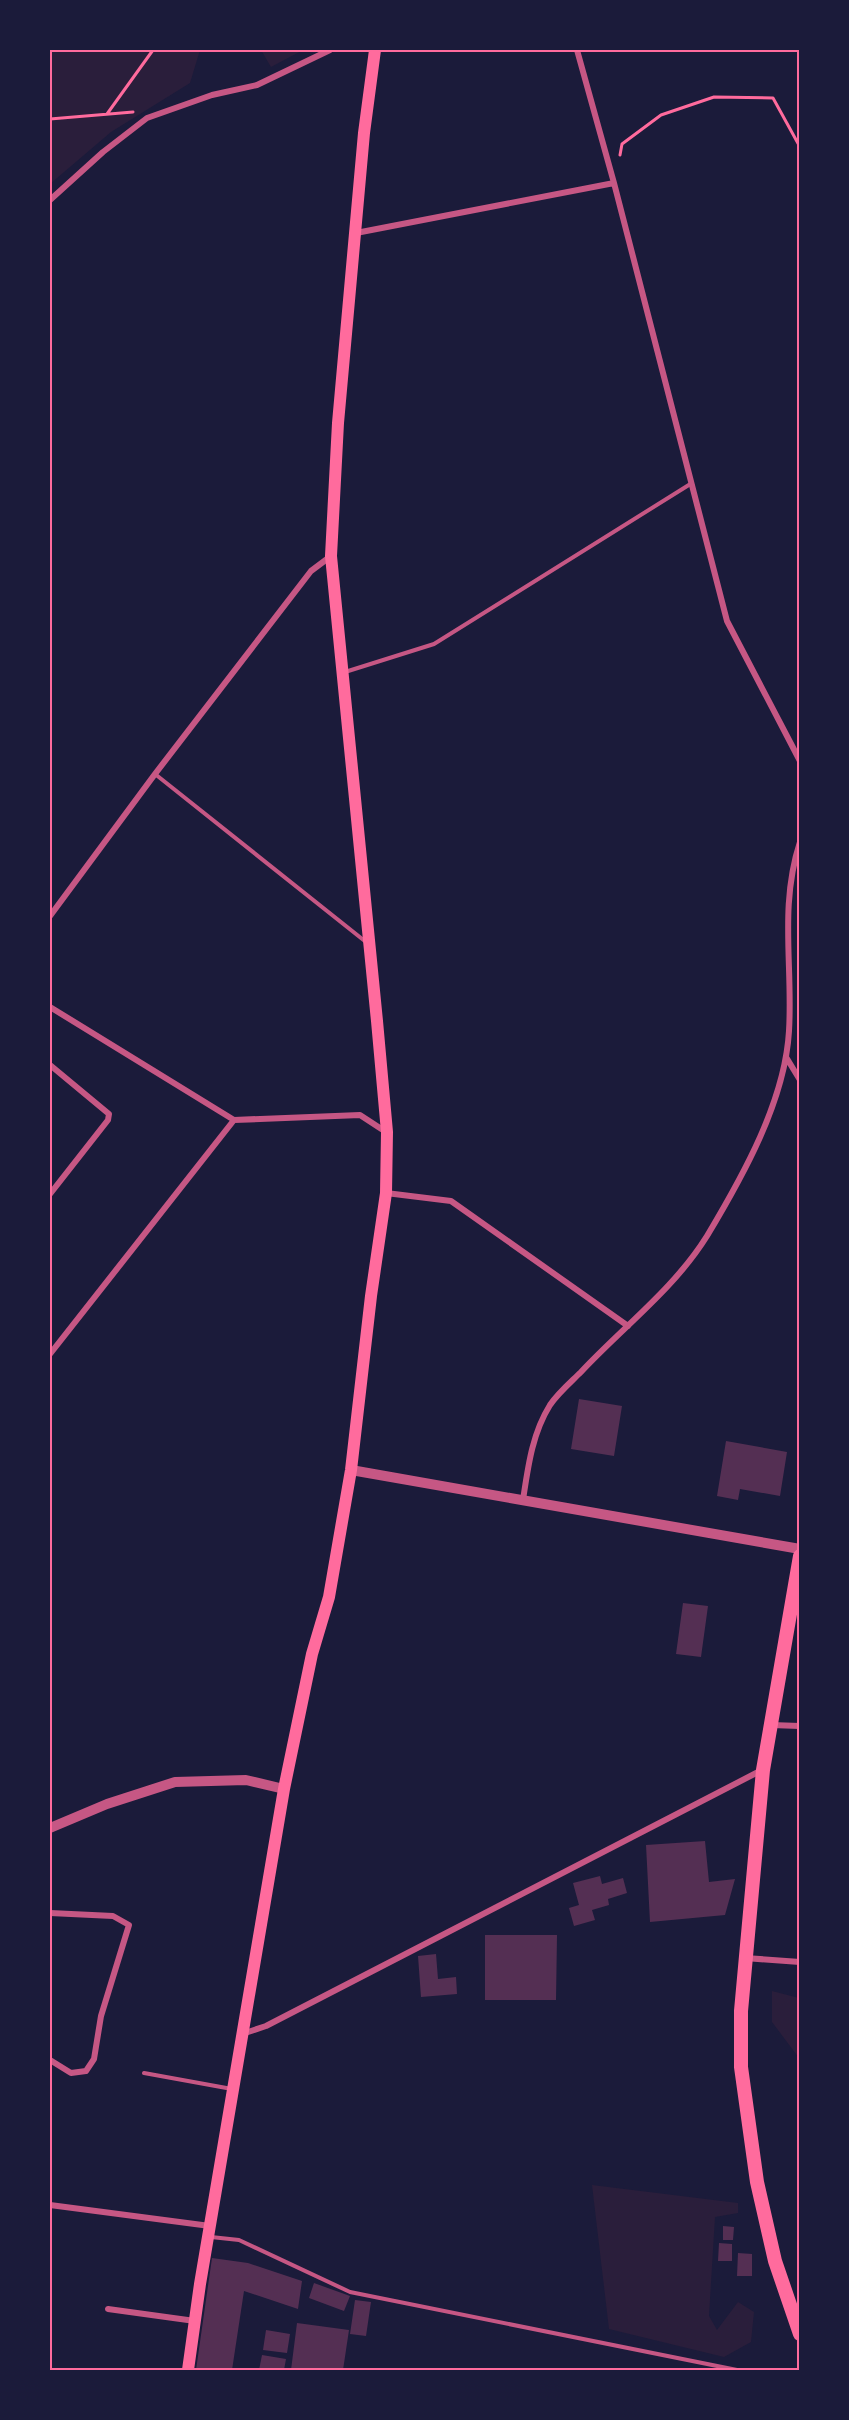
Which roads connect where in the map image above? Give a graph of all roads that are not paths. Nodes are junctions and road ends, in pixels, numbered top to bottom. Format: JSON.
{"nodes":[{"id":1,"x":330,"y":50,"type":"edge"},
{"id":2,"x":375,"y":50,"type":"edge"},
{"id":3,"x":577,"y":50,"type":"edge"},
{"id":4,"x":614,"y":183,"type":"junction"},
{"id":5,"x":50,"y":200,"type":"edge"},
{"id":6,"x":356,"y":233,"type":"junction"},
{"id":7,"x":692,"y":483,"type":"junction"},
{"id":8,"x":331,"y":556,"type":"junction"},
{"id":9,"x":344,"y":672,"type":"junction"},
{"id":10,"x":800,"y":761,"type":"edge"},
{"id":11,"x":155,"y":774,"type":"junction"},
{"id":12,"x":800,"y":842,"type":"edge"},
{"id":13,"x":50,"y":916,"type":"edge"},
{"id":14,"x":371,"y":946,"type":"junction"},
{"id":15,"x":50,"y":1007,"type":"edge"},
{"id":16,"x":786,"y":1057,"type":"junction"},
{"id":17,"x":50,"y":1065,"type":"edge"},
{"id":18,"x":800,"y":1080,"type":"edge"},
{"id":19,"x":234,"y":1120,"type":"junction"},
{"id":20,"x":387,"y":1132,"type":"junction"},
{"id":21,"x":386,"y":1193,"type":"junction"},
{"id":22,"x":50,"y":1194,"type":"edge"},
{"id":23,"x":628,"y":1326,"type":"junction"},
{"id":24,"x":50,"y":1354,"type":"edge"},
{"id":25,"x":351,"y":1470,"type":"junction"},
{"id":26,"x":523,"y":1500,"type":"junction"},
{"id":27,"x":800,"y":1549,"type":"edge"},
{"id":28,"x":800,"y":1556,"type":"edge"},
{"id":29,"x":771,"y":1725,"type":"junction"},
{"id":30,"x":800,"y":1725,"type":"edge"},
{"id":31,"x":763,"y":1770,"type":"junction"},
{"id":32,"x":284,"y":1789,"type":"junction"},
{"id":33,"x":50,"y":1828,"type":"edge"},
{"id":34,"x":50,"y":1913,"type":"edge"},
{"id":35,"x":744,"y":1958,"type":"junction"},
{"id":36,"x":800,"y":1962,"type":"edge"},
{"id":37,"x":242,"y":2034,"type":"junction"},
{"id":38,"x":50,"y":2060,"type":"edge"},
{"id":39,"x":144,"y":2073,"type":"dead end"},
{"id":40,"x":233,"y":2089,"type":"junction"},
{"id":41,"x":50,"y":2205,"type":"edge"},
{"id":42,"x":209,"y":2231,"type":"junction"},
{"id":43,"x":108,"y":2308,"type":"dead end"},
{"id":44,"x":195,"y":2321,"type":"junction"},
{"id":45,"x":800,"y":2334,"type":"edge"},
{"id":46,"x":188,"y":2370,"type":"edge"},
{"id":47,"x":737,"y":2370,"type":"edge"}],
"edges":[{"from":1,"to":5,"type":"street"},
{"from":2,"to":6,"type":"main road"},
{"from":3,"to":4,"type":"street"},
{"from":4,"to":6,"type":"street"},
{"from":4,"to":7,"type":"street"},
{"from":6,"to":8,"type":"main road"},
{"from":7,"to":9,"type":"lane"},
{"from":7,"to":10,"type":"street"},
{"from":8,"to":9,"type":"main road"},
{"from":8,"to":11,"type":"street"},
{"from":9,"to":14,"type":"main road"},
{"from":11,"to":13,"type":"street"},
{"from":11,"to":14,"type":"lane"},
{"from":12,"to":16,"type":"street"},
{"from":14,"to":20,"type":"main road"},
{"from":15,"to":19,"type":"street"},
{"from":16,"to":18,"type":"street"},
{"from":16,"to":23,"type":"street"},
{"from":17,"to":22,"type":"street"},
{"from":19,"to":20,"type":"street"},
{"from":19,"to":24,"type":"street"},
{"from":20,"to":21,"type":"main road"},
{"from":21,"to":23,"type":"street"},
{"from":21,"to":25,"type":"main road"},
{"from":23,"to":26,"type":"street"},
{"from":25,"to":26,"type":"street"},
{"from":25,"to":32,"type":"main road"},
{"from":26,"to":27,"type":"street"},
{"from":28,"to":29,"type":"main road"},
{"from":29,"to":30,"type":"street"},
{"from":29,"to":31,"type":"main road"},
{"from":31,"to":35,"type":"main road"},
{"from":31,"to":37,"type":"street"},
{"from":32,"to":33,"type":"street"},
{"from":32,"to":37,"type":"main road"},
{"from":34,"to":38,"type":"street"},
{"from":35,"to":36,"type":"street"},
{"from":35,"to":45,"type":"main road"},
{"from":37,"to":40,"type":"main road"},
{"from":39,"to":40,"type":"lane"},
{"from":40,"to":42,"type":"main road"},
{"from":41,"to":42,"type":"street"},
{"from":42,"to":44,"type":"main road"},
{"from":42,"to":47,"type":"lane"},
{"from":43,"to":44,"type":"street"},
{"from":44,"to":46,"type":"main road"}]}
